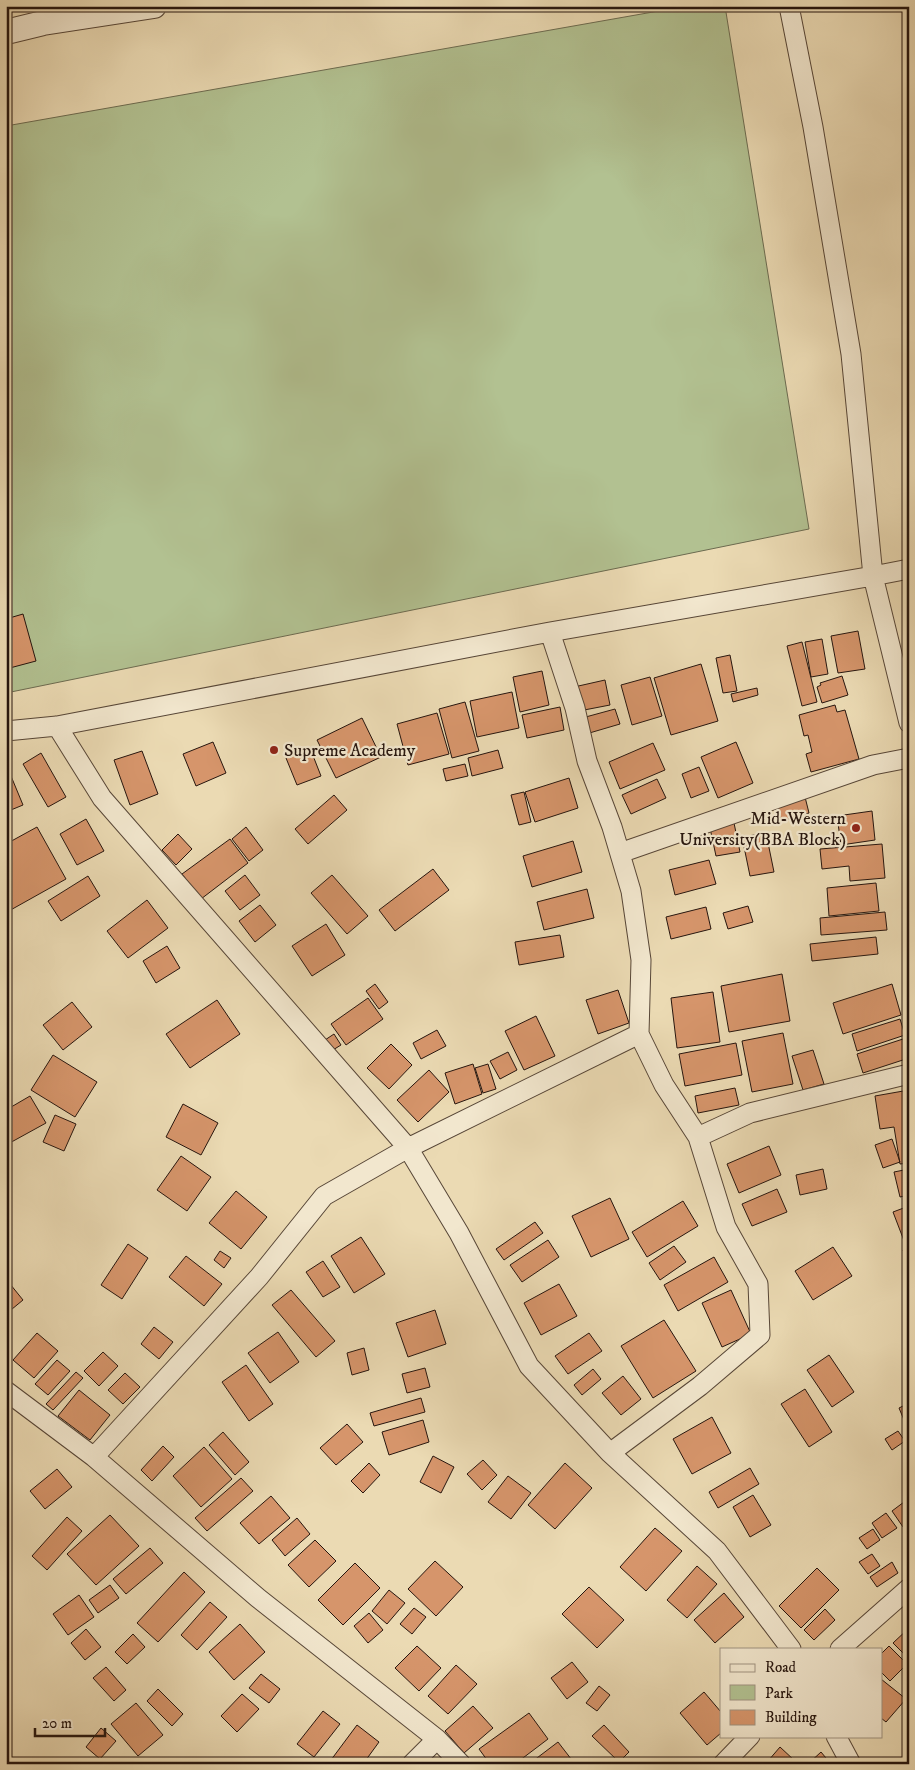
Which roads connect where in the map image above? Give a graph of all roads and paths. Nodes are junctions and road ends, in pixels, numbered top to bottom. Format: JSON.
{"nodes":[{"id":1,"x":154,"y":6,"type":"edge"},
{"id":2,"x":789,"y":6,"type":"edge"},
{"id":3,"x":43,"y":15,"type":"edge"},
{"id":4,"x":6,"y":32,"type":"edge"},
{"id":5,"x":909,"y":569,"type":"edge"},
{"id":6,"x":873,"y":576,"type":"junction"},
{"id":7,"x":550,"y":632,"type":"junction"},
{"id":8,"x":909,"y":722,"type":"edge"},
{"id":9,"x":57,"y":726,"type":"junction"},
{"id":10,"x":6,"y":731,"type":"edge"},
{"id":11,"x":909,"y":758,"type":"edge"},
{"id":12,"x":620,"y":853,"type":"junction"},
{"id":13,"x":639,"y":1034,"type":"junction"},
{"id":14,"x":909,"y":1074,"type":"edge"},
{"id":15,"x":698,"y":1137,"type":"junction"},
{"id":16,"x":408,"y":1148,"type":"junction"},
{"id":17,"x":6,"y":1391,"type":"edge"},
{"id":18,"x":610,"y":1452,"type":"junction"},
{"id":19,"x":94,"y":1457,"type":"junction"},
{"id":20,"x":909,"y":1588,"type":"edge"},
{"id":21,"x":790,"y":1648,"type":"edge"},
{"id":22,"x":841,"y":1648,"type":"edge"},
{"id":23,"x":748,"y":1738,"type":"edge"},
{"id":24,"x":837,"y":1738,"type":"edge"},
{"id":25,"x":438,"y":1739,"type":"junction"},
{"id":26,"x":412,"y":1764,"type":"edge"},
{"id":27,"x":461,"y":1764,"type":"edge"},
{"id":28,"x":724,"y":1764,"type":"edge"},
{"id":29,"x":851,"y":1764,"type":"edge"}],
"edges":[{"from":1,"to":3,"type":"street"},
{"from":2,"to":6,"type":"street"},
{"from":3,"to":4,"type":"street"},
{"from":5,"to":6,"type":"street"},
{"from":6,"to":7,"type":"street"},
{"from":6,"to":8,"type":"street"},
{"from":7,"to":9,"type":"street"},
{"from":7,"to":12,"type":"street"},
{"from":9,"to":10,"type":"street"},
{"from":9,"to":16,"type":"street"},
{"from":11,"to":12,"type":"street"},
{"from":12,"to":13,"type":"street"},
{"from":13,"to":15,"type":"street"},
{"from":13,"to":16,"type":"street"},
{"from":14,"to":15,"type":"street"},
{"from":15,"to":18,"type":"street"},
{"from":16,"to":18,"type":"street"},
{"from":16,"to":19,"type":"street"},
{"from":17,"to":19,"type":"street"},
{"from":18,"to":21,"type":"street"},
{"from":19,"to":25,"type":"street"},
{"from":20,"to":22,"type":"street"},
{"from":23,"to":28,"type":"street"},
{"from":24,"to":29,"type":"street"},
{"from":25,"to":26,"type":"street"},
{"from":25,"to":27,"type":"street"}]}
